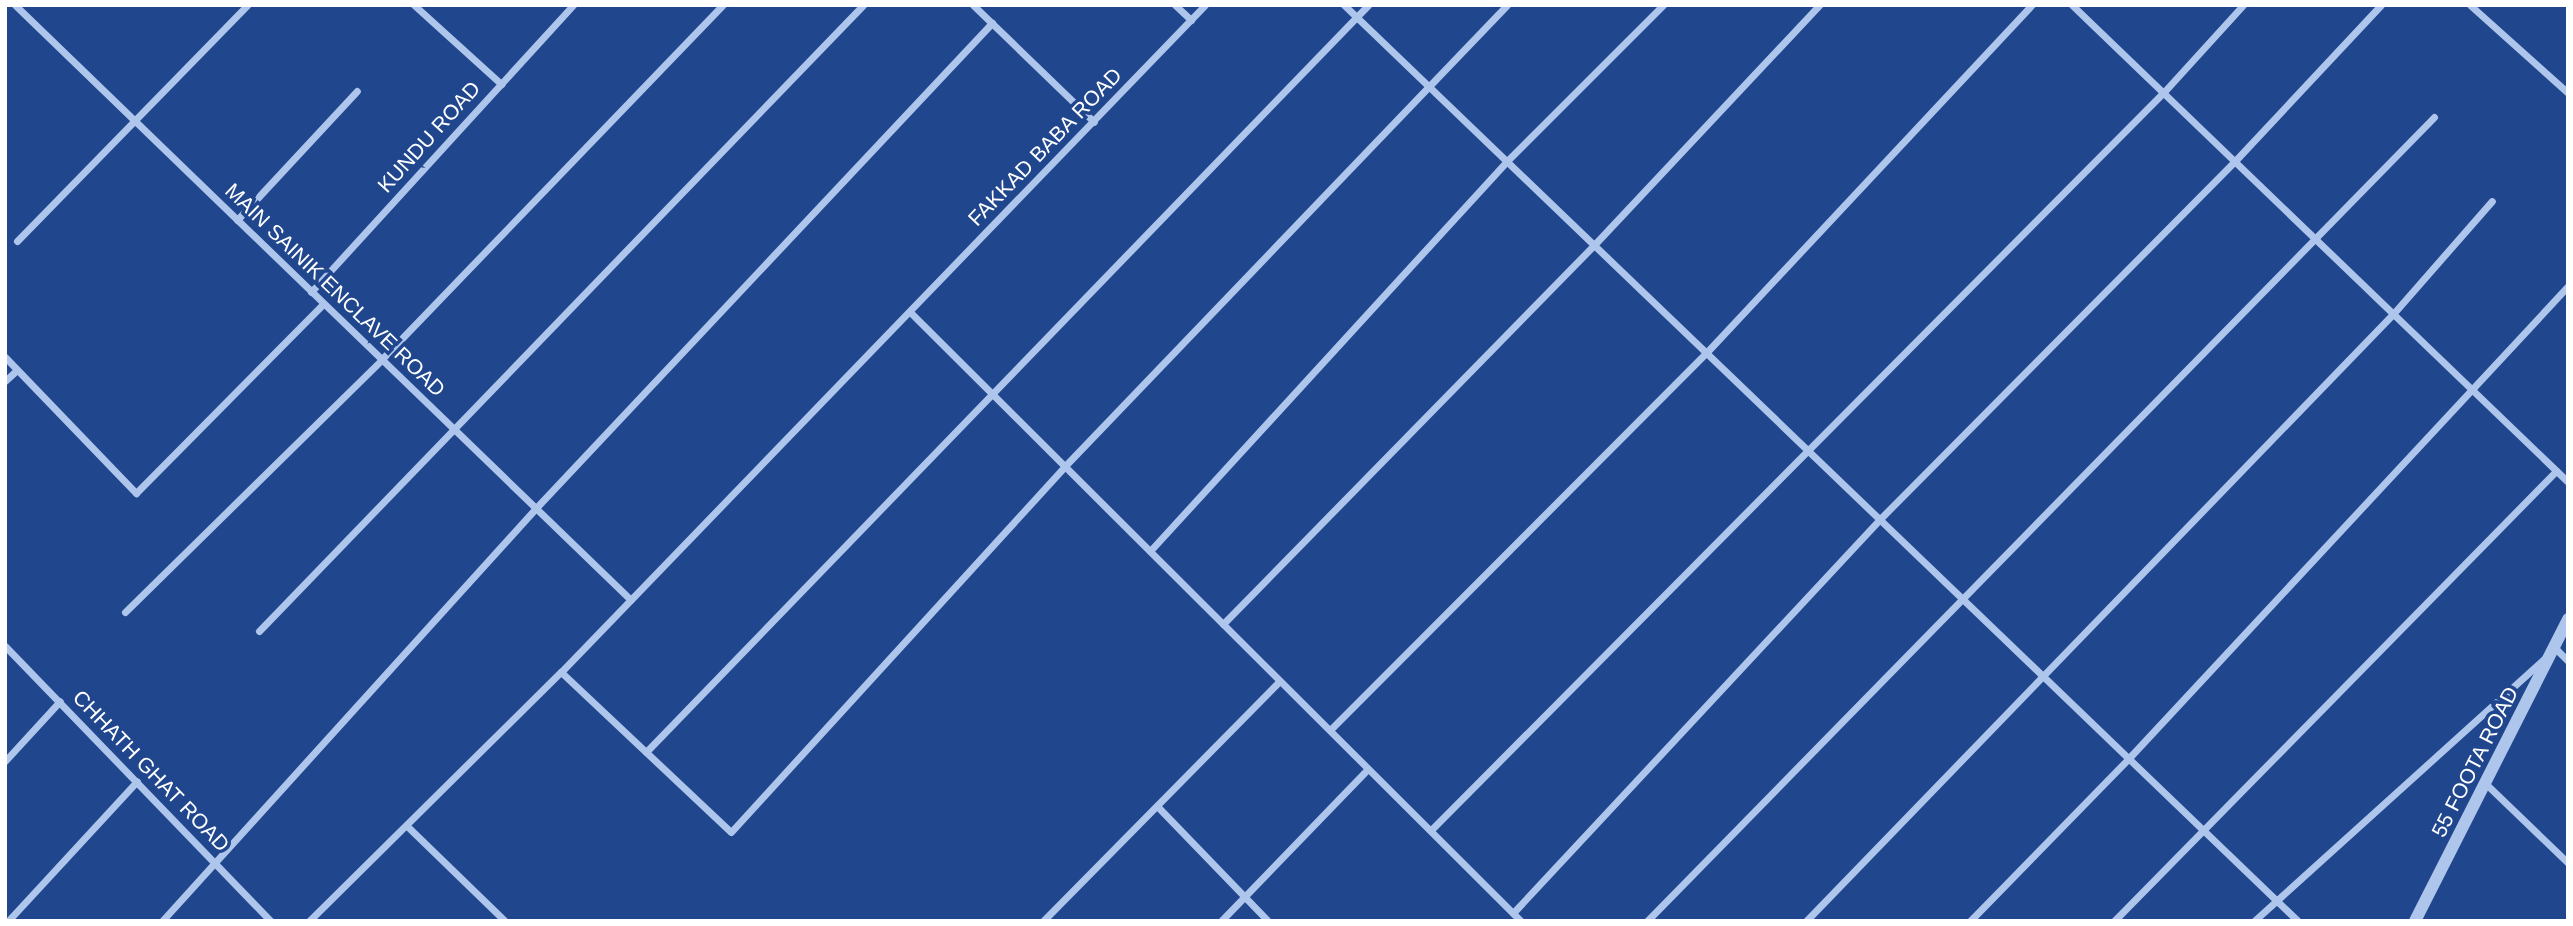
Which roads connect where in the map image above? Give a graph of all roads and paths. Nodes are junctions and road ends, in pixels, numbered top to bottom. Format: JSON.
{"nodes":[{"id":1,"x":15,"y":5,"type":"edge"},
{"id":2,"x":247,"y":5,"type":"edge"},
{"id":3,"x":414,"y":5,"type":"edge"},
{"id":4,"x":573,"y":5,"type":"edge"},
{"id":5,"x":723,"y":5,"type":"edge"},
{"id":6,"x":863,"y":5,"type":"edge"},
{"id":7,"x":973,"y":5,"type":"edge"},
{"id":8,"x":1175,"y":5,"type":"edge"},
{"id":9,"x":1205,"y":5,"type":"edge"},
{"id":10,"x":1344,"y":5,"type":"edge"},
{"id":11,"x":1368,"y":5,"type":"edge"},
{"id":12,"x":1507,"y":5,"type":"edge"},
{"id":13,"x":1663,"y":5,"type":"edge"},
{"id":14,"x":1819,"y":5,"type":"edge"},
{"id":15,"x":2032,"y":5,"type":"edge"},
{"id":16,"x":2072,"y":5,"type":"edge"},
{"id":17,"x":2243,"y":5,"type":"edge"},
{"id":18,"x":2381,"y":5,"type":"edge"},
{"id":19,"x":2470,"y":5,"type":"edge"},
{"id":20,"x":1357,"y":17,"type":"junction"},
{"id":21,"x":1191,"y":20,"type":"junction"},
{"id":22,"x":992,"y":23,"type":"junction"},
{"id":23,"x":501,"y":84,"type":"junction"},
{"id":24,"x":1429,"y":86,"type":"junction"},
{"id":25,"x":358,"y":91,"type":"dead end"},
{"id":26,"x":2163,"y":93,"type":"junction"},
{"id":27,"x":2568,"y":93,"type":"edge"},
{"id":28,"x":2434,"y":117,"type":"dead end"},
{"id":29,"x":136,"y":119,"type":"junction"},
{"id":30,"x":1094,"y":122,"type":"junction"},
{"id":31,"x":1507,"y":161,"type":"junction"},
{"id":32,"x":2234,"y":162,"type":"junction"},
{"id":33,"x":2492,"y":201,"type":"dead end"},
{"id":34,"x":237,"y":220,"type":"junction"},
{"id":35,"x":2314,"y":239,"type":"junction"},
{"id":36,"x":17,"y":241,"type":"dead end"},
{"id":37,"x":1594,"y":245,"type":"junction"},
{"id":38,"x":2568,"y":286,"type":"edge"},
{"id":39,"x":311,"y":292,"type":"junction"},
{"id":40,"x":323,"y":304,"type":"junction"},
{"id":41,"x":912,"y":314,"type":"junction"},
{"id":42,"x":2393,"y":314,"type":"junction"},
{"id":43,"x":1706,"y":353,"type":"junction"},
{"id":44,"x":5,"y":357,"type":"edge"},
{"id":45,"x":381,"y":360,"type":"junction"},
{"id":46,"x":17,"y":370,"type":"junction"},
{"id":47,"x":5,"y":381,"type":"edge"},
{"id":48,"x":2470,"y":389,"type":"junction"},
{"id":49,"x":994,"y":395,"type":"junction"},
{"id":50,"x":453,"y":429,"type":"junction"},
{"id":51,"x":1809,"y":452,"type":"junction"},
{"id":52,"x":1065,"y":466,"type":"junction"},
{"id":53,"x":2556,"y":471,"type":"junction"},
{"id":54,"x":2568,"y":482,"type":"edge"},
{"id":55,"x":536,"y":508,"type":"junction"},
{"id":56,"x":1880,"y":519,"type":"junction"},
{"id":57,"x":1150,"y":551,"type":"junction"},
{"id":58,"x":1963,"y":599,"type":"junction"},
{"id":59,"x":631,"y":600,"type":"junction"},
{"id":60,"x":125,"y":612,"type":"dead end"},
{"id":61,"x":2568,"y":619,"type":"edge"},
{"id":62,"x":1223,"y":624,"type":"junction"},
{"id":63,"x":259,"y":631,"type":"dead end"},
{"id":64,"x":5,"y":646,"type":"edge"},
{"id":65,"x":2556,"y":649,"type":"junction"},
{"id":66,"x":2568,"y":661,"type":"edge"},
{"id":67,"x":561,"y":672,"type":"junction"},
{"id":68,"x":2045,"y":678,"type":"junction"},
{"id":69,"x":1280,"y":681,"type":"junction"},
{"id":70,"x":60,"y":701,"type":"junction"},
{"id":71,"x":1330,"y":730,"type":"junction"},
{"id":72,"x":646,"y":752,"type":"junction"},
{"id":73,"x":2129,"y":758,"type":"junction"},
{"id":74,"x":5,"y":761,"type":"edge"},
{"id":75,"x":1368,"y":769,"type":"junction"},
{"id":76,"x":137,"y":781,"type":"junction"},
{"id":77,"x":2486,"y":784,"type":"junction"},
{"id":78,"x":1157,"y":806,"type":"junction"},
{"id":79,"x":408,"y":827,"type":"junction"},
{"id":80,"x":2201,"y":828,"type":"junction"},
{"id":81,"x":1431,"y":830,"type":"junction"},
{"id":82,"x":2568,"y":863,"type":"edge"},
{"id":83,"x":217,"y":864,"type":"junction"},
{"id":84,"x":1244,"y":896,"type":"junction"},
{"id":85,"x":2274,"y":898,"type":"junction"},
{"id":86,"x":1513,"y":913,"type":"junction"},
{"id":87,"x":8,"y":921,"type":"edge"},
{"id":88,"x":162,"y":921,"type":"edge"},
{"id":89,"x":271,"y":921,"type":"edge"},
{"id":90,"x":309,"y":921,"type":"edge"},
{"id":91,"x":505,"y":921,"type":"edge"},
{"id":92,"x":1043,"y":921,"type":"edge"},
{"id":93,"x":1221,"y":921,"type":"edge"},
{"id":94,"x":1268,"y":921,"type":"edge"},
{"id":95,"x":1521,"y":921,"type":"edge"},
{"id":96,"x":1647,"y":921,"type":"edge"},
{"id":97,"x":1806,"y":921,"type":"edge"},
{"id":98,"x":1970,"y":921,"type":"edge"},
{"id":99,"x":2114,"y":921,"type":"edge"},
{"id":100,"x":2254,"y":921,"type":"edge"},
{"id":101,"x":2298,"y":921,"type":"edge"},
{"id":102,"x":2415,"y":921,"type":"edge"}],
"edges":[{"from":1,"to":29,"type":"street","name":"MAIN SAINIK ENCLAVE ROAD"},
{"from":2,"to":29,"type":"street"},
{"from":3,"to":23,"type":"street"},
{"from":4,"to":23,"type":"street","name":"KUNDU ROAD"},
{"from":5,"to":45,"type":"street"},
{"from":6,"to":50,"type":"street"},
{"from":7,"to":22,"type":"street"},
{"from":8,"to":21,"type":"street"},
{"from":9,"to":21,"type":"street","name":"FAKKAD BABA ROAD"},
{"from":10,"to":20,"type":"street"},
{"from":11,"to":20,"type":"street"},
{"from":12,"to":24,"type":"street"},
{"from":13,"to":31,"type":"street"},
{"from":14,"to":37,"type":"street"},
{"from":15,"to":43,"type":"street"},
{"from":16,"to":26,"type":"street"},
{"from":17,"to":26,"type":"street"},
{"from":18,"to":32,"type":"street"},
{"from":19,"to":27,"type":"street"},
{"from":20,"to":24,"type":"street"},
{"from":20,"to":49,"type":"street"},
{"from":21,"to":30,"type":"street","name":"FAKKAD BABA ROAD"},
{"from":22,"to":30,"type":"street"},
{"from":22,"to":55,"type":"street"},
{"from":23,"to":39,"type":"street","name":"KUNDU ROAD"},
{"from":24,"to":31,"type":"street"},
{"from":24,"to":52,"type":"street"},
{"from":25,"to":34,"type":"street"},
{"from":26,"to":32,"type":"street"},
{"from":26,"to":51,"type":"street"},
{"from":28,"to":35,"type":"street"},
{"from":29,"to":34,"type":"street","name":"MAIN SAINIK ENCLAVE ROAD"},
{"from":29,"to":36,"type":"street"},
{"from":30,"to":41,"type":"street","name":"FAKKAD BABA ROAD"},
{"from":31,"to":37,"type":"street"},
{"from":31,"to":57,"type":"street"},
{"from":32,"to":35,"type":"street"},
{"from":32,"to":56,"type":"street"},
{"from":33,"to":42,"type":"street"},
{"from":34,"to":39,"type":"street","name":"MAIN SAINIK ENCLAVE ROAD"},
{"from":35,"to":42,"type":"street"},
{"from":35,"to":58,"type":"street"},
{"from":37,"to":43,"type":"street"},
{"from":37,"to":62,"type":"street"},
{"from":38,"to":48,"type":"street"},
{"from":39,"to":40,"type":"street","name":"MAIN SAINIK ENCLAVE ROAD"},
{"from":40,"to":45,"type":"street","name":"MAIN SAINIK ENCLAVE ROAD"},
{"from":40,"to":46,"type":"street"},
{"from":41,"to":49,"type":"street"},
{"from":41,"to":59,"type":"street","name":"FAKKAD BABA ROAD"},
{"from":42,"to":48,"type":"street"},
{"from":42,"to":68,"type":"street"},
{"from":43,"to":51,"type":"street"},
{"from":43,"to":71,"type":"street"},
{"from":44,"to":46,"type":"street"},
{"from":45,"to":50,"type":"street","name":"MAIN SAINIK ENCLAVE ROAD"},
{"from":45,"to":60,"type":"street"},
{"from":46,"to":47,"type":"street"},
{"from":48,"to":53,"type":"street"},
{"from":48,"to":73,"type":"street"},
{"from":49,"to":52,"type":"street"},
{"from":49,"to":72,"type":"street"},
{"from":50,"to":55,"type":"street","name":"MAIN SAINIK ENCLAVE ROAD"},
{"from":50,"to":63,"type":"street"},
{"from":51,"to":56,"type":"street"},
{"from":51,"to":81,"type":"street"},
{"from":52,"to":57,"type":"street"},
{"from":52,"to":72,"type":"street"},
{"from":53,"to":54,"type":"street"},
{"from":53,"to":80,"type":"street"},
{"from":55,"to":59,"type":"street","name":"MAIN SAINIK ENCLAVE ROAD"},
{"from":55,"to":83,"type":"street"},
{"from":56,"to":58,"type":"street"},
{"from":56,"to":86,"type":"street"},
{"from":57,"to":62,"type":"street"},
{"from":58,"to":68,"type":"street"},
{"from":58,"to":96,"type":"street"},
{"from":59,"to":67,"type":"street","name":"FAKKAD BABA ROAD"},
{"from":61,"to":65,"type":"street","name":"55 FOOTA ROAD"},
{"from":62,"to":69,"type":"street"},
{"from":64,"to":70,"type":"street","name":"CHHATH GHAT ROAD"},
{"from":65,"to":66,"type":"street"},
{"from":65,"to":77,"type":"street","name":"55 FOOTA ROAD"},
{"from":65,"to":85,"type":"street"},
{"from":67,"to":72,"type":"street"},
{"from":67,"to":79,"type":"street","name":"FAKKAD BABA ROAD"},
{"from":68,"to":73,"type":"street"},
{"from":68,"to":97,"type":"street"},
{"from":69,"to":71,"type":"street"},
{"from":69,"to":78,"type":"street"},
{"from":70,"to":74,"type":"street"},
{"from":70,"to":76,"type":"street","name":"CHHATH GHAT ROAD"},
{"from":71,"to":75,"type":"street"},
{"from":73,"to":80,"type":"street"},
{"from":73,"to":98,"type":"street"},
{"from":75,"to":81,"type":"street"},
{"from":75,"to":84,"type":"street"},
{"from":76,"to":83,"type":"street","name":"CHHATH GHAT ROAD"},
{"from":76,"to":87,"type":"street"},
{"from":77,"to":82,"type":"street"},
{"from":77,"to":102,"type":"street","name":"55 FOOTA ROAD"},
{"from":78,"to":84,"type":"street"},
{"from":78,"to":92,"type":"street"},
{"from":79,"to":90,"type":"street","name":"FAKKAD BABA ROAD"},
{"from":79,"to":91,"type":"street"},
{"from":80,"to":85,"type":"street"},
{"from":80,"to":99,"type":"street"},
{"from":81,"to":86,"type":"street"},
{"from":83,"to":88,"type":"street"},
{"from":83,"to":89,"type":"street","name":"CHHATH GHAT ROAD"},
{"from":84,"to":93,"type":"street"},
{"from":84,"to":94,"type":"street"},
{"from":85,"to":100,"type":"street"},
{"from":85,"to":101,"type":"street"},
{"from":86,"to":95,"type":"street"}]}
